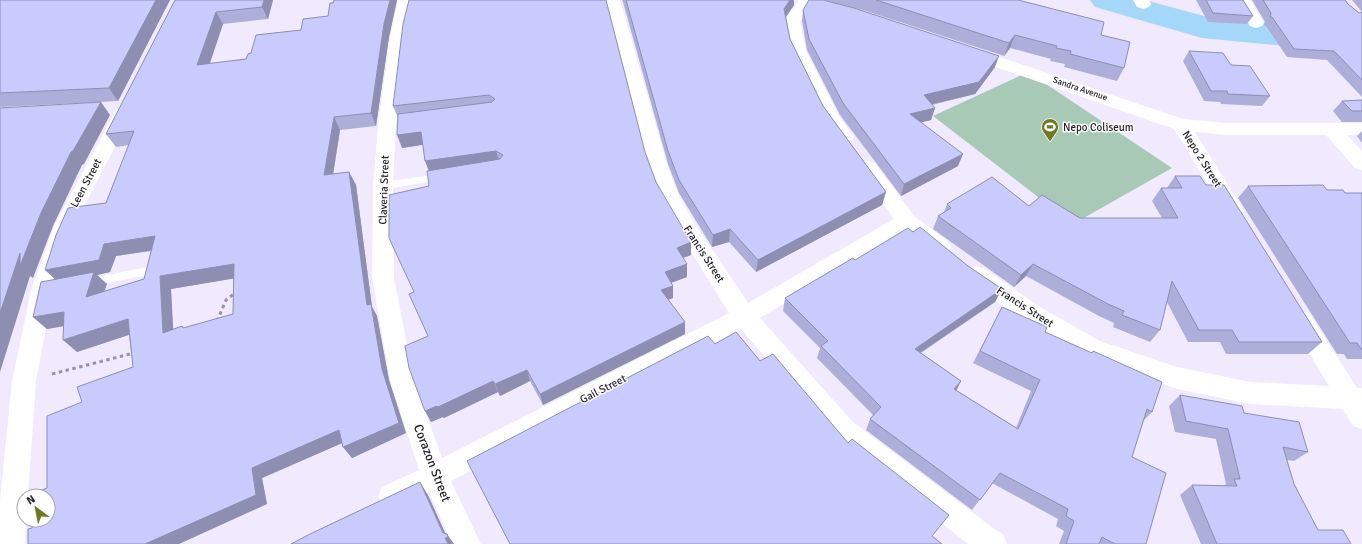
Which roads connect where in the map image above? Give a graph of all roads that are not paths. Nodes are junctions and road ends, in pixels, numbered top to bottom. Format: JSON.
{"nodes":[{"id":1,"x":406,"y":0,"type":"edge"},
{"id":2,"x":1242,"y":0,"type":"edge"},
{"id":3,"x":614,"y":2,"type":"dead end"},
{"id":4,"x":808,"y":2,"type":"edge"},
{"id":5,"x":1256,"y":23,"type":"dead end"},
{"id":6,"x":953,"y":46,"type":"edge"},
{"id":7,"x":123,"y":103,"type":"edge"},
{"id":8,"x":1181,"y":125,"type":"junction"},
{"id":9,"x":1362,"y":129,"type":"edge"},
{"id":10,"x":1332,"y":130,"type":"junction"},
{"id":11,"x":1362,"y":163,"type":"edge"},
{"id":12,"x":453,"y":175,"type":"edge"},
{"id":13,"x":383,"y":186,"type":"junction"},
{"id":14,"x":906,"y":221,"type":"junction"},
{"id":15,"x":1243,"y":225,"type":"edge"},
{"id":16,"x":152,"y":270,"type":"edge"},
{"id":17,"x":79,"y":284,"type":"edge"},
{"id":18,"x":1292,"y":305,"type":"edge"},
{"id":19,"x":744,"y":316,"type":"junction"},
{"id":20,"x":402,"y":380,"type":"joint"},
{"id":21,"x":1356,"y":399,"type":"edge"},
{"id":22,"x":1362,"y":418,"type":"edge"},
{"id":23,"x":435,"y":476,"type":"junction"},
{"id":24,"x":370,"y":507,"type":"edge"},
{"id":25,"x":11,"y":544,"type":"edge"},
{"id":26,"x":467,"y":544,"type":"edge"},
{"id":27,"x":993,"y":544,"type":"edge"}],
"edges":[{"from":1,"to":13,"type":"street","name":"Claveria Street"},
{"from":2,"to":5,"type":"street"},
{"from":3,"to":19,"type":"street","name":"Francis Street"},
{"from":4,"to":14,"type":"street","name":"Francis Street"},
{"from":6,"to":8,"type":"street","name":"Sandra Avenue"},
{"from":7,"to":25,"type":"street","name":"Leen Street"},
{"from":8,"to":10,"type":"street","name":"Sandra Avenue"},
{"from":8,"to":15,"type":"street","name":"Nepo 2 Street"},
{"from":9,"to":10,"type":"street","name":"Sandra Avenue"},
{"from":10,"to":11,"type":"street"},
{"from":12,"to":13,"type":"lane"},
{"from":13,"to":20,"type":"street","name":"Claveria Street"},
{"from":14,"to":19,"type":"street","name":"Gail Street"},
{"from":14,"to":21,"type":"street","name":"Francis Street"},
{"from":16,"to":17,"type":"lane"},
{"from":18,"to":21,"type":"street"},
{"from":19,"to":23,"type":"street","name":"Gail Street"},
{"from":19,"to":27,"type":"street","name":"Francis Street"},
{"from":20,"to":23,"type":"street","name":"Corazon Street"},
{"from":21,"to":22,"type":"street"},
{"from":23,"to":24,"type":"street","name":"Gail Street"},
{"from":23,"to":26,"type":"street","name":"Corazon Street"}]}
